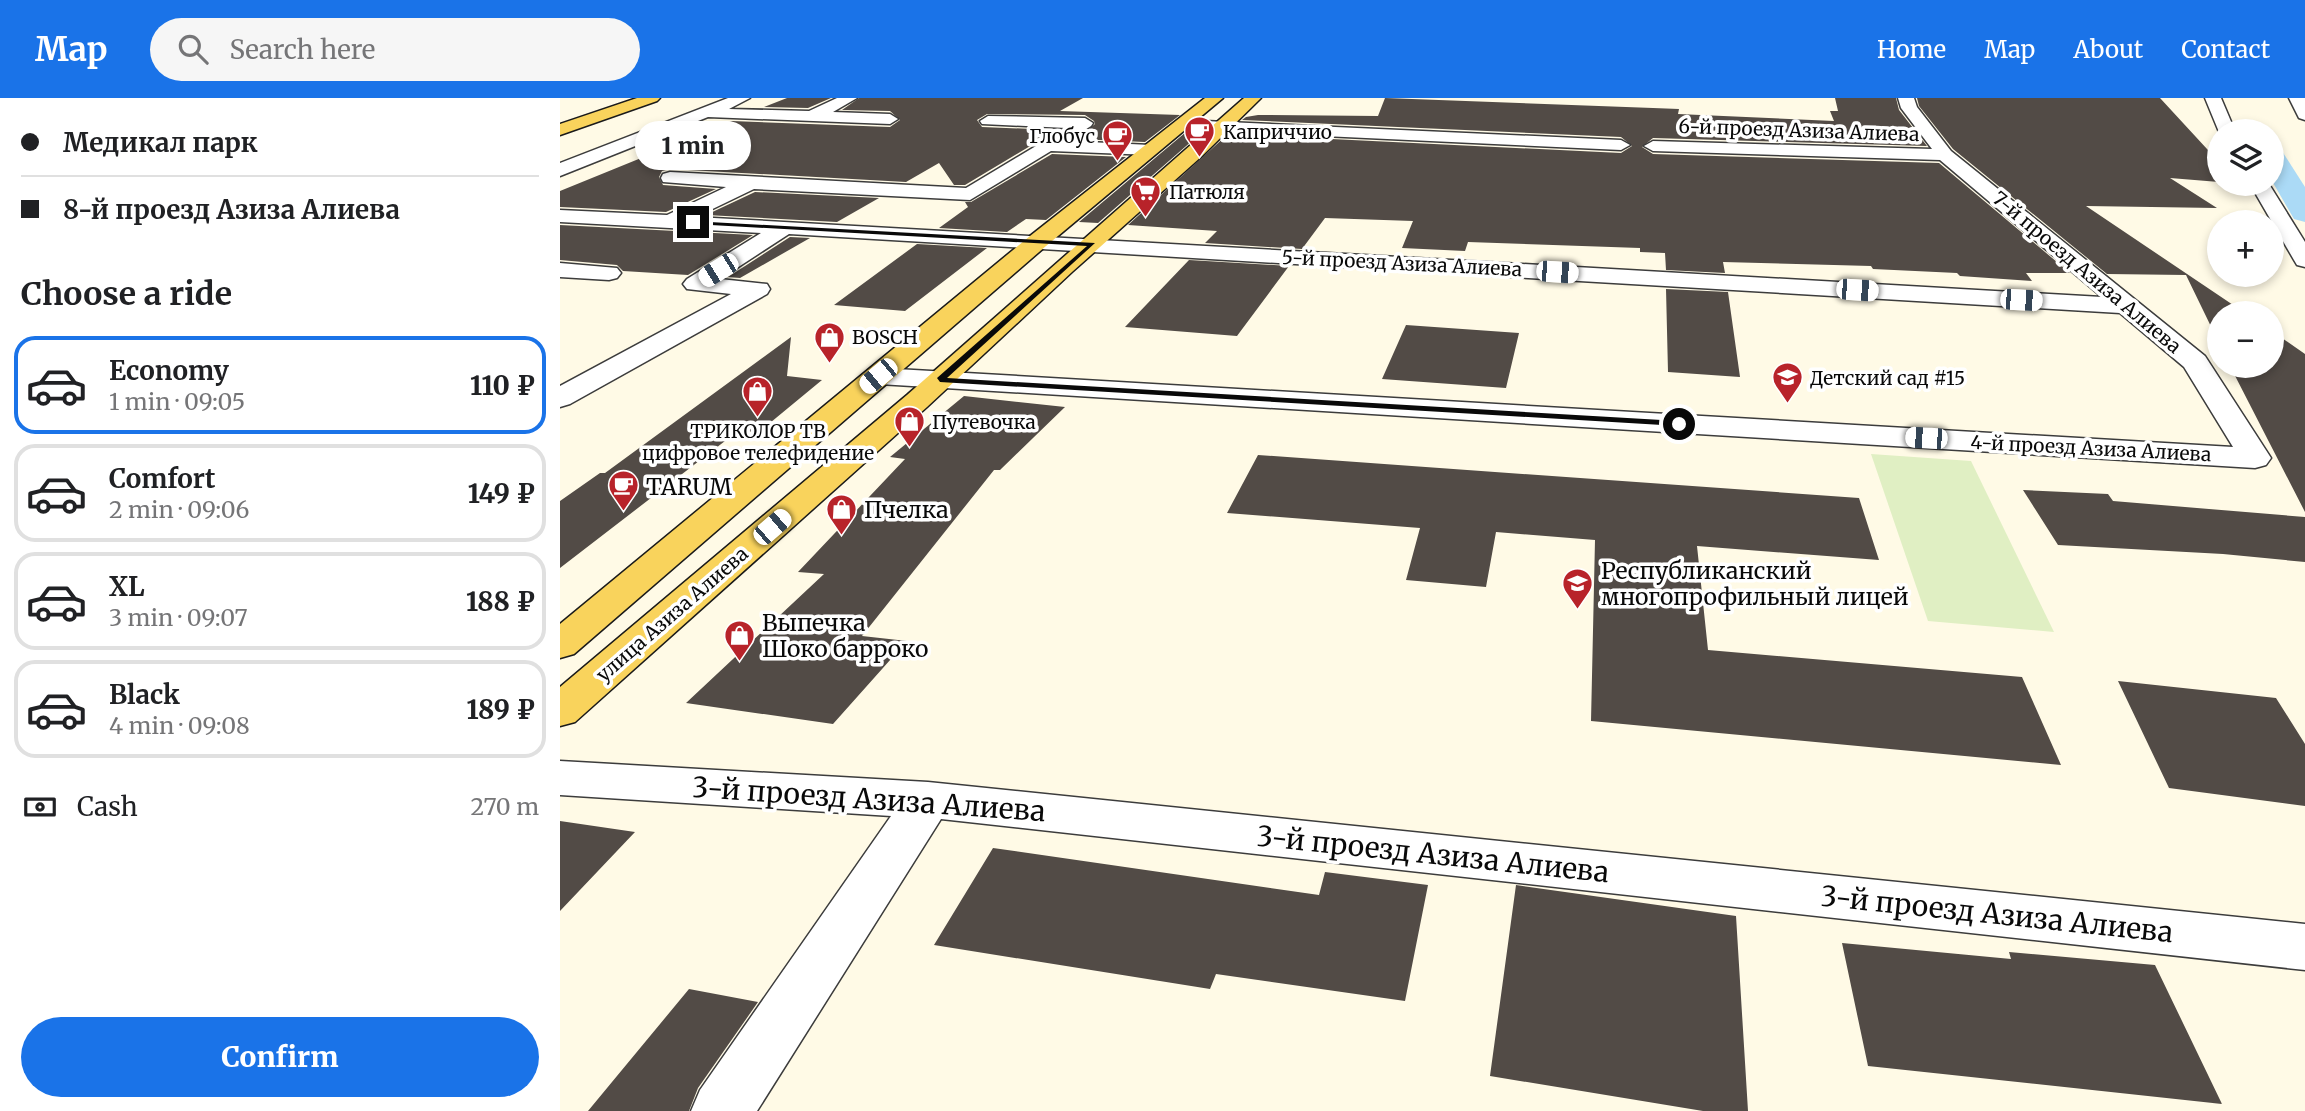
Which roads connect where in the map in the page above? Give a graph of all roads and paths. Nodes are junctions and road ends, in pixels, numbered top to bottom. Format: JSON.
{"nodes":[{"id":1,"x":652,"y":98,"type":"edge"},
{"id":2,"x":742,"y":98,"type":"edge"},
{"id":3,"x":849,"y":98,"type":"edge"},
{"id":4,"x":1215,"y":98,"type":"edge"},
{"id":5,"x":1253,"y":98,"type":"edge"},
{"id":6,"x":1906,"y":98,"type":"edge"},
{"id":7,"x":2213,"y":98,"type":"edge"},
{"id":8,"x":2297,"y":98,"type":"edge"},
{"id":9,"x":705,"y":113,"type":"junction"},
{"id":10,"x":2305,"y":115,"type":"edge"},
{"id":11,"x":812,"y":116,"type":"junction"},
{"id":12,"x":890,"y":119,"type":"dead end"},
{"id":13,"x":2222,"y":119,"type":"edge"},
{"id":14,"x":988,"y":121,"type":"dead end"},
{"id":15,"x":1182,"y":125,"type":"junction"},
{"id":16,"x":1222,"y":127,"type":"junction"},
{"id":17,"x":560,"y":130,"type":"edge"},
{"id":18,"x":1621,"y":145,"type":"dead end"},
{"id":19,"x":1047,"y":146,"type":"junction"},
{"id":20,"x":1653,"y":146,"type":"dead end"},
{"id":21,"x":1151,"y":150,"type":"junction"},
{"id":22,"x":1945,"y":155,"type":"junction"},
{"id":23,"x":560,"y":170,"type":"edge"},
{"id":24,"x":670,"y":178,"type":"dead end"},
{"id":25,"x":751,"y":183,"type":"junction"},
{"id":26,"x":2266,"y":196,"type":"edge"},
{"id":27,"x":566,"y":220,"type":"edge"},
{"id":28,"x":669,"y":221,"type":"junction"},
{"id":29,"x":786,"y":227,"type":"junction"},
{"id":30,"x":1038,"y":241,"type":"junction"},
{"id":31,"x":1092,"y":244,"type":"junction"},
{"id":32,"x":2305,"y":260,"type":"edge"},
{"id":33,"x":560,"y":270,"type":"edge"},
{"id":34,"x":608,"y":273,"type":"dead end"},
{"id":35,"x":2130,"y":306,"type":"junction"},
{"id":36,"x":878,"y":376,"type":"junction"},
{"id":37,"x":940,"y":380,"type":"junction"},
{"id":38,"x":560,"y":398,"type":"edge"},
{"id":39,"x":2255,"y":458,"type":"joint"},
{"id":40,"x":560,"y":645,"type":"edge"},
{"id":41,"x":560,"y":711,"type":"edge"},
{"id":42,"x":560,"y":778,"type":"edge"},
{"id":43,"x":929,"y":800,"type":"junction"},
{"id":44,"x":2305,"y":947,"type":"edge"},
{"id":45,"x":722,"y":1111,"type":"edge"}],
"edges":[{"from":1,"to":17,"type":"main road"},
{"from":2,"to":9,"type":"street"},
{"from":3,"to":11,"type":"street"},
{"from":4,"to":15,"type":"main road"},
{"from":5,"to":16,"type":"main road","name":"улица Азиза Алиева"},
{"from":6,"to":22,"type":"street","name":"7-й проезд Азиза Алиева"},
{"from":7,"to":13,"type":"street"},
{"from":8,"to":10,"type":"street"},
{"from":9,"to":11,"type":"street"},
{"from":9,"to":23,"type":"street"},
{"from":11,"to":12,"type":"street"},
{"from":14,"to":19,"type":"street"},
{"from":15,"to":16,"type":"street"},
{"from":15,"to":21,"type":"main road"},
{"from":16,"to":18,"type":"street"},
{"from":16,"to":31,"type":"main road","name":"улица Азиза Алиева"},
{"from":19,"to":21,"type":"street"},
{"from":19,"to":25,"type":"street"},
{"from":20,"to":22,"type":"street","name":"6-й проезд Азиза Алиева"},
{"from":21,"to":30,"type":"main road"},
{"from":22,"to":35,"type":"street","name":"7-й проезд Азиза Алиева"},
{"from":24,"to":25,"type":"street"},
{"from":25,"to":28,"type":"street"},
{"from":26,"to":32,"type":"street"},
{"from":27,"to":28,"type":"street","name":"5-й проезд Азиза Алиева"},
{"from":28,"to":29,"type":"street","name":"5-й проезд Азиза Алиева"},
{"from":29,"to":30,"type":"street","name":"5-й проезд Азиза Алиева"},
{"from":29,"to":38,"type":"street"},
{"from":30,"to":31,"type":"street","name":"5-й проезд Азиза Алиева"},
{"from":30,"to":36,"type":"main road"},
{"from":31,"to":35,"type":"street","name":"5-й проезд Азиза Алиева"},
{"from":31,"to":37,"type":"main road","name":"улица Азиза Алиева"},
{"from":33,"to":34,"type":"street"},
{"from":35,"to":39,"type":"street","name":"7-й проезд Азиза Алиева"},
{"from":36,"to":37,"type":"street","name":"4-й проезд Азиза Алиева"},
{"from":36,"to":40,"type":"main road"},
{"from":37,"to":39,"type":"street","name":"4-й проезд Азиза Алиева"},
{"from":37,"to":41,"type":"main road","name":"улица Азиза Алиева"},
{"from":42,"to":43,"type":"street","name":"3-й проезд Азиза Алиева"},
{"from":43,"to":44,"type":"street","name":"3-й проезд Азиза Алиева"},
{"from":43,"to":45,"type":"street"}]}
